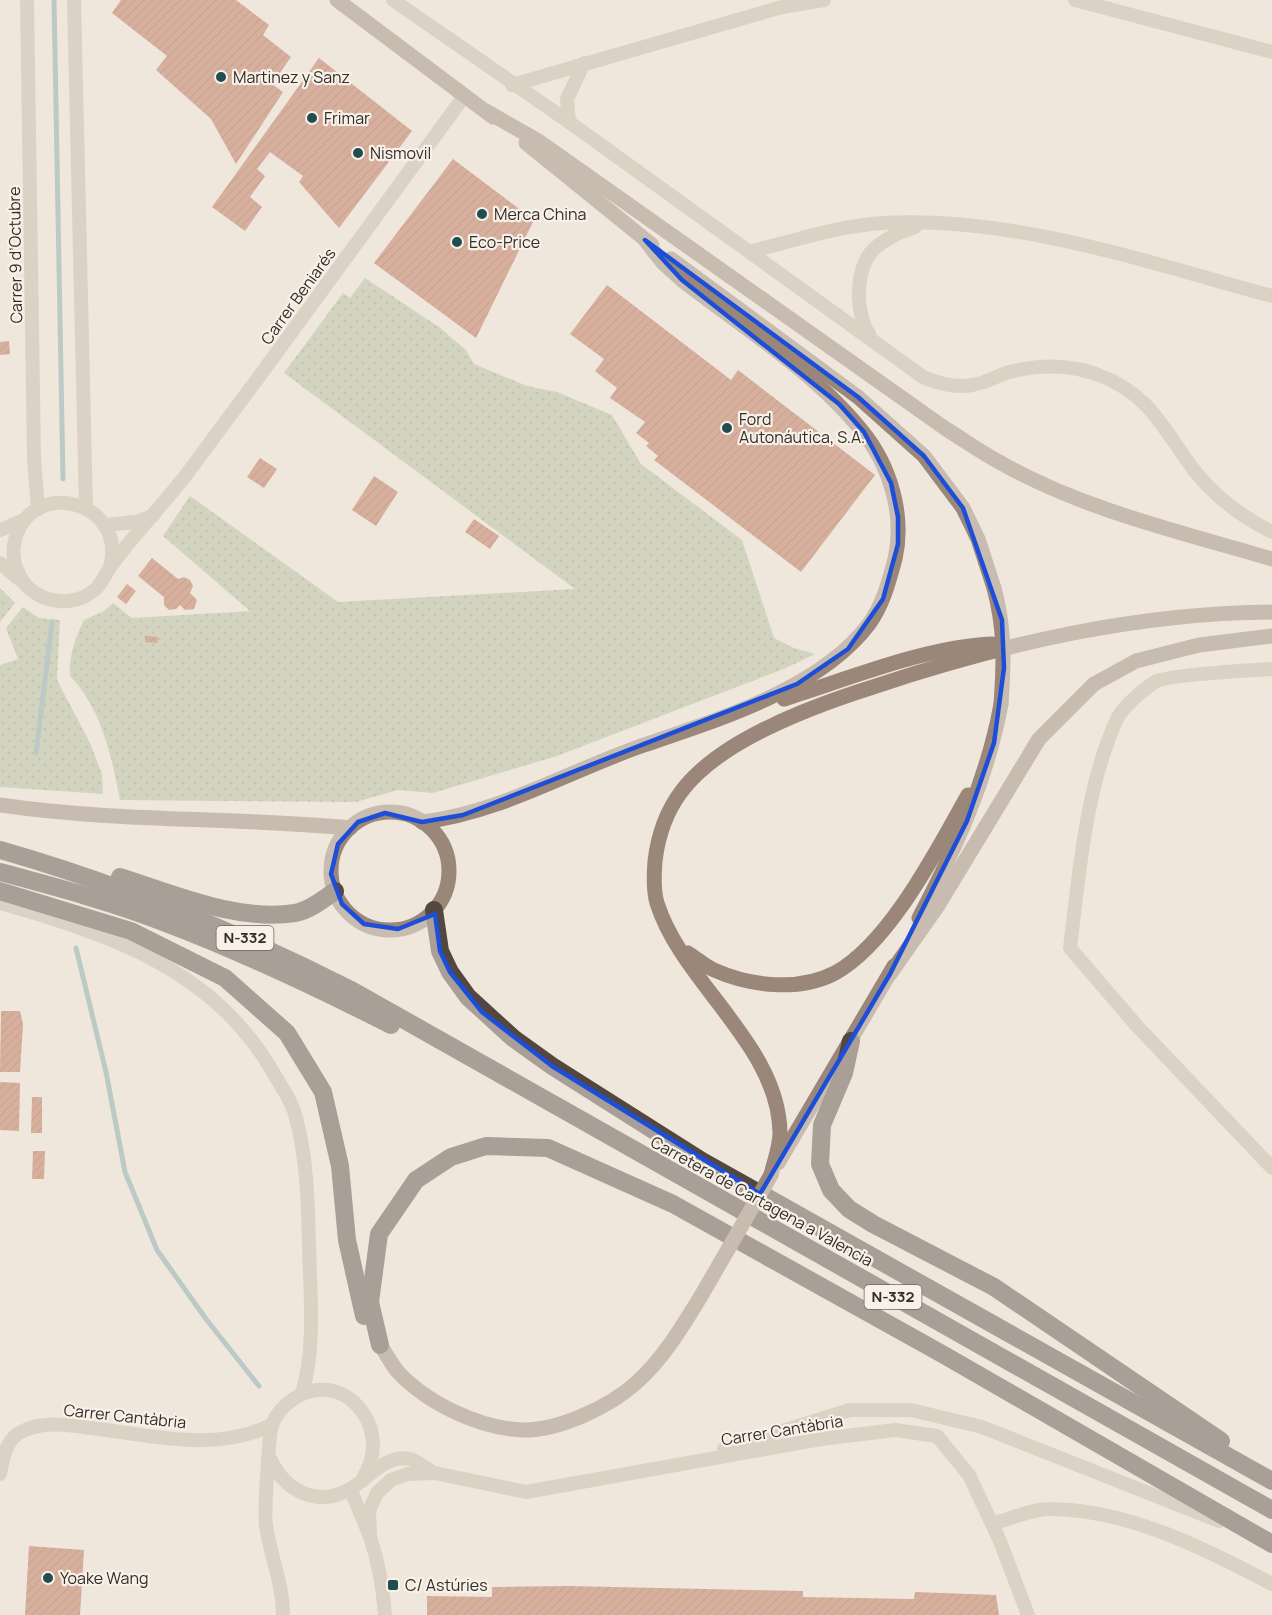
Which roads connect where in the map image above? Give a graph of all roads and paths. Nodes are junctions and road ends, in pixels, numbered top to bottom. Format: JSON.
{"nodes":[{"id":1,"x":27,"y":0,"type":"edge"},
{"id":2,"x":74,"y":0,"type":"edge"},
{"id":3,"x":337,"y":0,"type":"edge"},
{"id":4,"x":393,"y":0,"type":"edge"},
{"id":5,"x":824,"y":0,"type":"edge"},
{"id":6,"x":1075,"y":0,"type":"edge"},
{"id":7,"x":1272,"y":52,"type":"edge"},
{"id":8,"x":584,"y":63,"type":"junction"},
{"id":9,"x":512,"y":85,"type":"junction"},
{"id":10,"x":465,"y":95,"type":"junction"},
{"id":11,"x":486,"y":111,"type":"junction"},
{"id":12,"x":568,"y":122,"type":"junction"},
{"id":13,"x":926,"y":224,"type":"junction"},
{"id":14,"x":645,"y":240,"type":"junction"},
{"id":15,"x":749,"y":252,"type":"junction"},
{"id":16,"x":1272,"y":296,"type":"edge"},
{"id":17,"x":872,"y":341,"type":"junction"},
{"id":18,"x":86,"y":508,"type":"junction"},
{"id":19,"x":38,"y":509,"type":"junction"},
{"id":20,"x":155,"y":515,"type":"junction"},
{"id":21,"x":26,"y":519,"type":"junction"},
{"id":22,"x":104,"y":525,"type":"junction"},
{"id":23,"x":0,"y":530,"type":"edge"},
{"id":24,"x":1272,"y":532,"type":"edge"},
{"id":25,"x":1272,"y":559,"type":"edge"},
{"id":26,"x":0,"y":563,"type":"edge"},
{"id":27,"x":110,"y":567,"type":"junction"},
{"id":28,"x":25,"y":583,"type":"junction"},
{"id":29,"x":1272,"y":612,"type":"edge"},
{"id":30,"x":1272,"y":636,"type":"edge"},
{"id":31,"x":1022,"y":643,"type":"junction"},
{"id":32,"x":1272,"y":669,"type":"edge"},
{"id":33,"x":708,"y":722,"type":"junction"},
{"id":34,"x":984,"y":773,"type":"junction"},
{"id":35,"x":0,"y":805,"type":"edge"},
{"id":36,"x":422,"y":822,"type":"junction"},
{"id":37,"x":350,"y":828,"type":"junction"},
{"id":38,"x":0,"y":850,"type":"edge"},
{"id":39,"x":0,"y":872,"type":"edge"},
{"id":40,"x":0,"y":891,"type":"edge"},
{"id":41,"x":335,"y":891,"type":"junction"},
{"id":42,"x":0,"y":903,"type":"edge"},
{"id":43,"x":434,"y":910,"type":"junction"},
{"id":44,"x":681,"y":948,"type":"junction"},
{"id":45,"x":890,"y":974,"type":"junction"},
{"id":46,"x":850,"y":1041,"type":"junction"},
{"id":47,"x":514,"y":1084,"type":"junction"},
{"id":48,"x":1272,"y":1168,"type":"edge"},
{"id":49,"x":771,"y":1174,"type":"junction"},
{"id":50,"x":380,"y":1345,"type":"junction"},
{"id":51,"x":302,"y":1394,"type":"junction"},
{"id":52,"x":271,"y":1425,"type":"junction"},
{"id":53,"x":270,"y":1458,"type":"junction"},
{"id":54,"x":668,"y":1467,"type":"junction"},
{"id":55,"x":435,"y":1473,"type":"junction"},
{"id":56,"x":0,"y":1474,"type":"edge"},
{"id":57,"x":363,"y":1478,"type":"junction"},
{"id":58,"x":1272,"y":1479,"type":"edge"},
{"id":59,"x":351,"y":1489,"type":"junction"},
{"id":60,"x":1272,"y":1510,"type":"edge"},
{"id":61,"x":992,"y":1524,"type":"junction"},
{"id":62,"x":369,"y":1536,"type":"junction"},
{"id":63,"x":1266,"y":1540,"type":"edge"},
{"id":64,"x":1272,"y":1584,"type":"edge"},
{"id":65,"x":283,"y":1615,"type":"edge"},
{"id":66,"x":385,"y":1615,"type":"edge"},
{"id":67,"x":1028,"y":1615,"type":"edge"}],
"edges":[{"from":1,"to":19,"type":"street","name":"Carrer 9 d’Octubre"},
{"from":2,"to":18,"type":"street"},
{"from":3,"to":10,"type":"main road"},
{"from":4,"to":9,"type":"street"},
{"from":5,"to":8,"type":"street"},
{"from":6,"to":7,"type":"street"},
{"from":8,"to":9,"type":"street"},
{"from":8,"to":12,"type":"street"},
{"from":9,"to":12,"type":"street"},
{"from":10,"to":11,"type":"main road"},
{"from":10,"to":20,"type":"street","name":"Carrer Beniarés"},
{"from":11,"to":14,"type":"main road"},
{"from":11,"to":25,"type":"main road"},
{"from":12,"to":15,"type":"street"},
{"from":13,"to":15,"type":"street"},
{"from":13,"to":16,"type":"street"},
{"from":13,"to":17,"type":"street"},
{"from":14,"to":33,"type":"main road"},
{"from":14,"to":34,"type":"main road","bridge":true},
{"from":15,"to":17,"type":"street"},
{"from":17,"to":24,"type":"street"},
{"from":18,"to":19,"type":"street"},
{"from":18,"to":22,"type":"street"},
{"from":19,"to":21,"type":"street"},
{"from":20,"to":22,"type":"street"},
{"from":20,"to":27,"type":"street","name":"Carrer Beniarés"},
{"from":21,"to":23,"type":"street"},
{"from":21,"to":28,"type":"street"},
{"from":22,"to":27,"type":"street"},
{"from":26,"to":28,"type":"street"},
{"from":27,"to":28,"type":"street"},
{"from":29,"to":31,"type":"main road"},
{"from":30,"to":45,"type":"main road"},
{"from":31,"to":33,"type":"main road"},
{"from":31,"to":44,"type":"main road"},
{"from":32,"to":48,"type":"street"},
{"from":33,"to":36,"type":"main road"},
{"from":34,"to":44,"type":"main road"},
{"from":34,"to":45,"type":"main road"},
{"from":35,"to":37,"type":"main road"},
{"from":36,"to":37,"type":"main road"},
{"from":36,"to":43,"type":"main road"},
{"from":37,"to":41,"type":"main road"},
{"from":38,"to":41,"type":"highway"},
{"from":38,"to":47,"type":"highway","name":"Carretera de Cartagena a Valencia","number":"N-332"},
{"from":39,"to":47,"type":"highway","name":"Carretera de Cartagena a Valencia","number":"N-332"},
{"from":40,"to":50,"type":"highway"},
{"from":41,"to":43,"type":"main road"},
{"from":42,"to":51,"type":"street"},
{"from":43,"to":58,"type":"highway"},
{"from":44,"to":49,"type":"main road"},
{"from":45,"to":46,"type":"main road"},
{"from":46,"to":49,"type":"main road"},
{"from":46,"to":58,"type":"highway"},
{"from":47,"to":60,"type":"highway","name":"Carretera de Cartagena a Valencia","number":"N-332"},
{"from":49,"to":50,"type":"main road","bridge":true},
{"from":50,"to":63,"type":"highway"},
{"from":51,"to":52,"type":"street"},
{"from":51,"to":57,"type":"street"},
{"from":52,"to":53,"type":"street"},
{"from":52,"to":56,"type":"street","name":"Carrer Cantàbria"},
{"from":53,"to":59,"type":"street"},
{"from":53,"to":65,"type":"street"},
{"from":54,"to":55,"type":"street","name":"Carrer Cantàbria"},
{"from":54,"to":61,"type":"street","name":"Carrer Cantàbria"},
{"from":54,"to":63,"type":"street"},
{"from":55,"to":57,"type":"street"},
{"from":55,"to":62,"type":"street"},
{"from":57,"to":59,"type":"street"},
{"from":59,"to":62,"type":"street"},
{"from":61,"to":64,"type":"street"},
{"from":61,"to":67,"type":"street","name":"Carrer Cantàbria"},
{"from":62,"to":66,"type":"street"}]}
